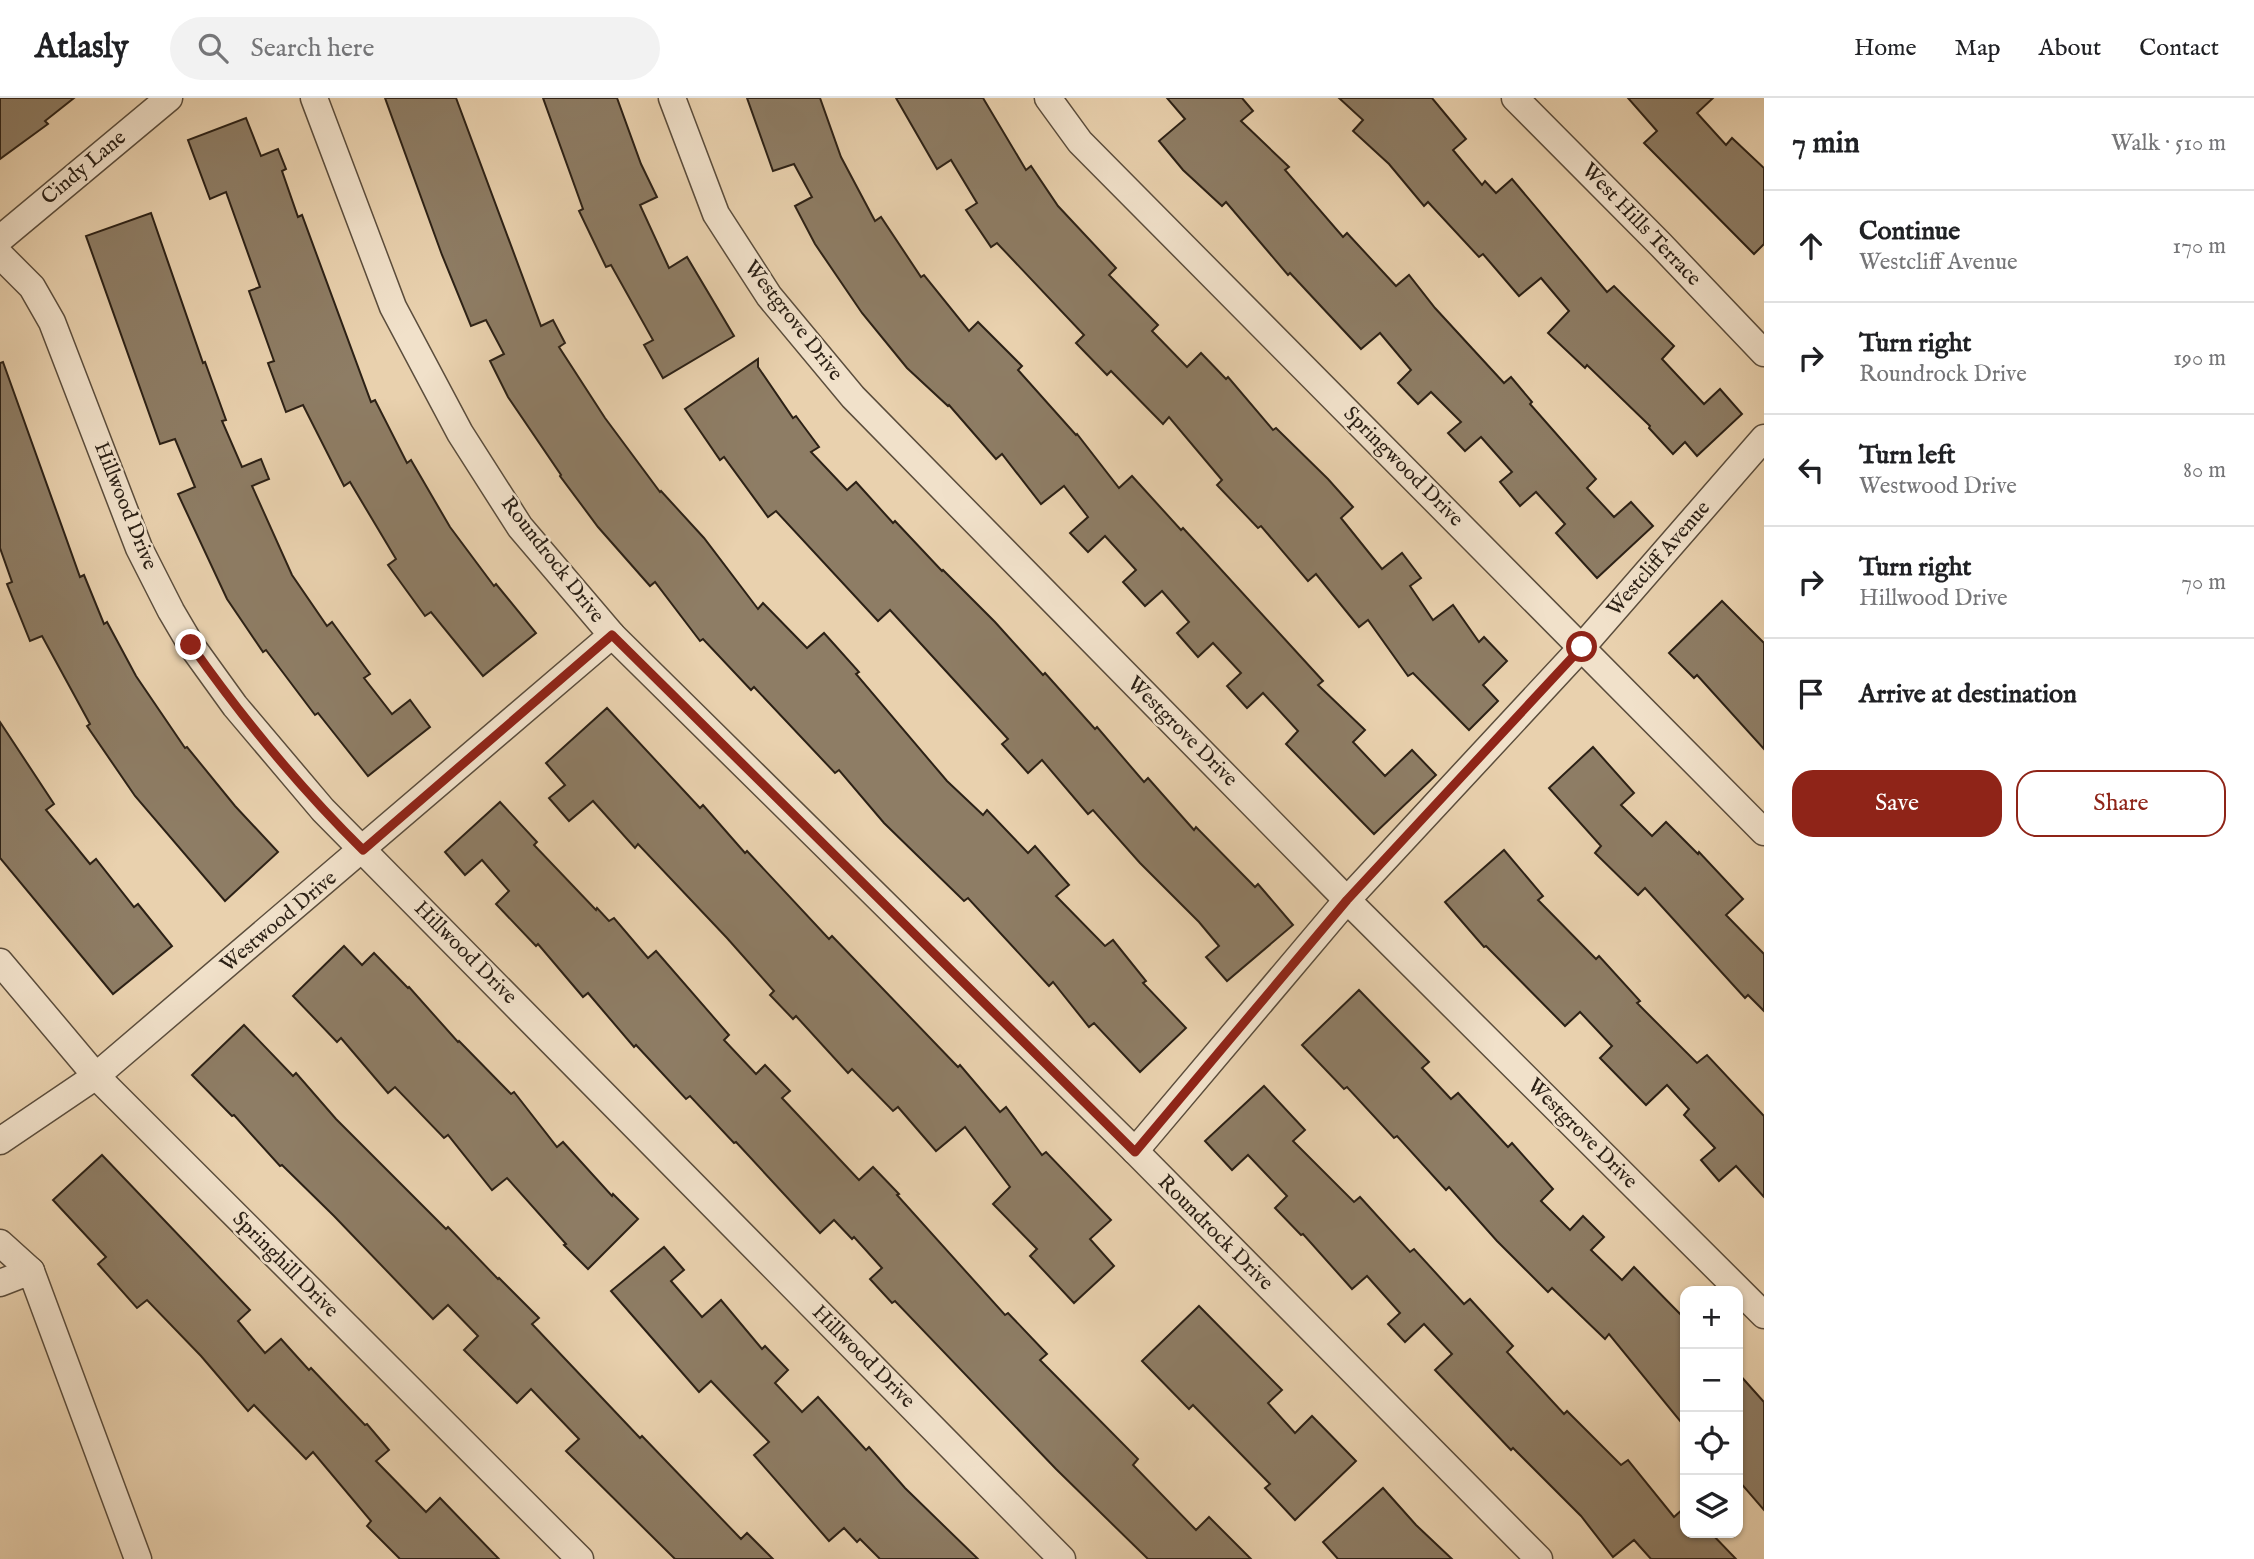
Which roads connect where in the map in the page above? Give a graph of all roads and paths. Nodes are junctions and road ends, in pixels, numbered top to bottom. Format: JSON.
{"nodes":[{"id":1,"x":169,"y":98,"type":"edge"},
{"id":2,"x":314,"y":98,"type":"edge"},
{"id":3,"x":672,"y":98,"type":"edge"},
{"id":4,"x":1048,"y":98,"type":"edge"},
{"id":5,"x":1516,"y":98,"type":"edge"},
{"id":6,"x":0,"y":239,"type":"edge"},
{"id":7,"x":0,"y":255,"type":"edge"},
{"id":8,"x":1764,"y":353,"type":"edge"},
{"id":9,"x":1764,"y":438,"type":"edge"},
{"id":10,"x":612,"y":635,"type":"junction"},
{"id":11,"x":1582,"y":647,"type":"junction"},
{"id":12,"x":1764,"y":832,"type":"edge"},
{"id":13,"x":363,"y":850,"type":"junction"},
{"id":14,"x":1347,"y":900,"type":"junction"},
{"id":15,"x":0,"y":962,"type":"edge"},
{"id":16,"x":96,"y":1076,"type":"junction"},
{"id":17,"x":0,"y":1141,"type":"edge"},
{"id":18,"x":1135,"y":1152,"type":"junction"},
{"id":19,"x":0,"y":1244,"type":"edge"},
{"id":20,"x":31,"y":1271,"type":"junction"},
{"id":21,"x":0,"y":1283,"type":"edge"},
{"id":22,"x":1764,"y":1315,"type":"edge"},
{"id":23,"x":138,"y":1559,"type":"edge"},
{"id":24,"x":580,"y":1559,"type":"edge"},
{"id":25,"x":1062,"y":1559,"type":"edge"},
{"id":26,"x":1539,"y":1559,"type":"edge"}],
"edges":[{"from":1,"to":6,"type":"street","name":"Cindy Lane"},
{"from":2,"to":10,"type":"street","name":"Roundrock Drive"},
{"from":3,"to":14,"type":"street","name":"Westgrove Drive"},
{"from":4,"to":11,"type":"street","name":"Springwood Drive"},
{"from":5,"to":8,"type":"street","name":"West Hills Terrace"},
{"from":7,"to":13,"type":"street","name":"Hillwood Drive"},
{"from":9,"to":11,"type":"street","name":"Westcliff Avenue"},
{"from":10,"to":13,"type":"street","name":"Westwood Drive"},
{"from":10,"to":18,"type":"street","name":"Roundrock Drive"},
{"from":11,"to":12,"type":"street","name":"Springwood Drive"},
{"from":11,"to":14,"type":"street","name":"Westcliff Avenue"},
{"from":13,"to":16,"type":"street","name":"Westwood Drive"},
{"from":13,"to":25,"type":"street","name":"Hillwood Drive"},
{"from":14,"to":18,"type":"street","name":"Westcliff Avenue"},
{"from":14,"to":22,"type":"street","name":"Westgrove Drive"},
{"from":15,"to":16,"type":"street","name":"Springhill Drive"},
{"from":16,"to":17,"type":"street","name":"Westwood Drive"},
{"from":16,"to":24,"type":"street","name":"Springhill Drive"},
{"from":18,"to":26,"type":"street","name":"Roundrock Drive"},
{"from":19,"to":20,"type":"street"},
{"from":20,"to":21,"type":"street"},
{"from":20,"to":23,"type":"street"}]}
